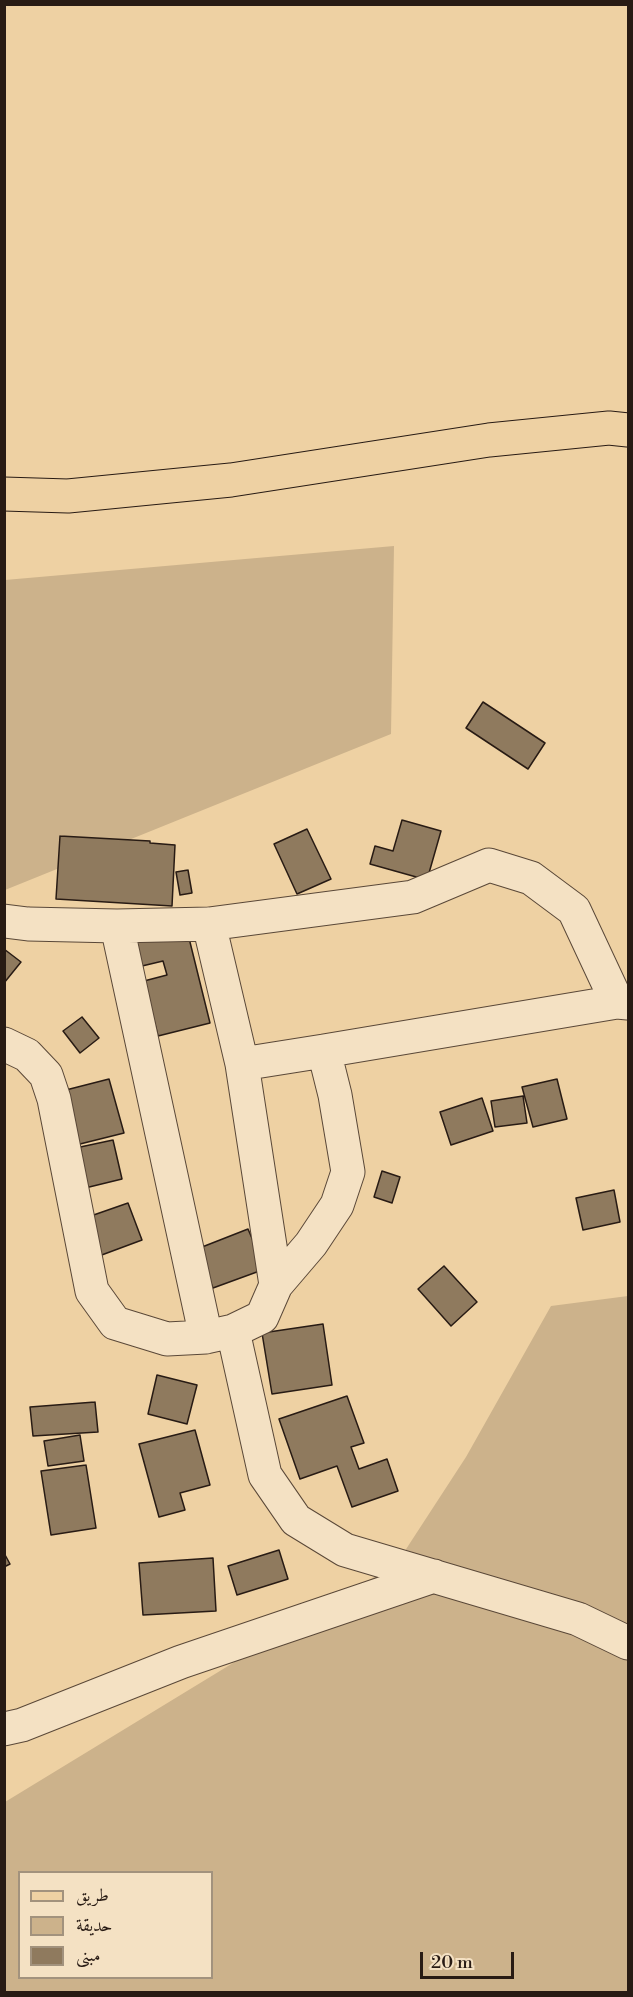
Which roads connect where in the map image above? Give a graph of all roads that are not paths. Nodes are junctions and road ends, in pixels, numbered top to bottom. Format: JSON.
{"nodes":[{"id":1,"x":628,"y":430,"type":"edge"},
{"id":2,"x":4,"y":494,"type":"edge"},
{"id":3,"x":4,"y":921,"type":"edge"},
{"id":4,"x":209,"y":924,"type":"junction"},
{"id":5,"x":117,"y":926,"type":"junction"},
{"id":6,"x":623,"y":1002,"type":"edge"},
{"id":7,"x":4,"y":1044,"type":"edge"},
{"id":8,"x":324,"y":1051,"type":"junction"},
{"id":9,"x":242,"y":1064,"type":"junction"},
{"id":10,"x":276,"y":1285,"type":"junction"},
{"id":11,"x":220,"y":1334,"type":"junction"},
{"id":12,"x":434,"y":1576,"type":"junction"},
{"id":13,"x":628,"y":1643,"type":"edge"},
{"id":14,"x":4,"y":1729,"type":"edge"}],
"edges":[{"from":1,"to":2,"type":"main road"},
{"from":3,"to":5,"type":"street"},
{"from":4,"to":5,"type":"street"},
{"from":4,"to":6,"type":"street"},
{"from":4,"to":9,"type":"street"},
{"from":5,"to":11,"type":"street"},
{"from":6,"to":8,"type":"street"},
{"from":7,"to":11,"type":"street"},
{"from":8,"to":9,"type":"street"},
{"from":8,"to":10,"type":"street"},
{"from":9,"to":10,"type":"street"},
{"from":10,"to":11,"type":"street"},
{"from":11,"to":12,"type":"street"},
{"from":12,"to":13,"type":"street"},
{"from":12,"to":14,"type":"street"}]}
